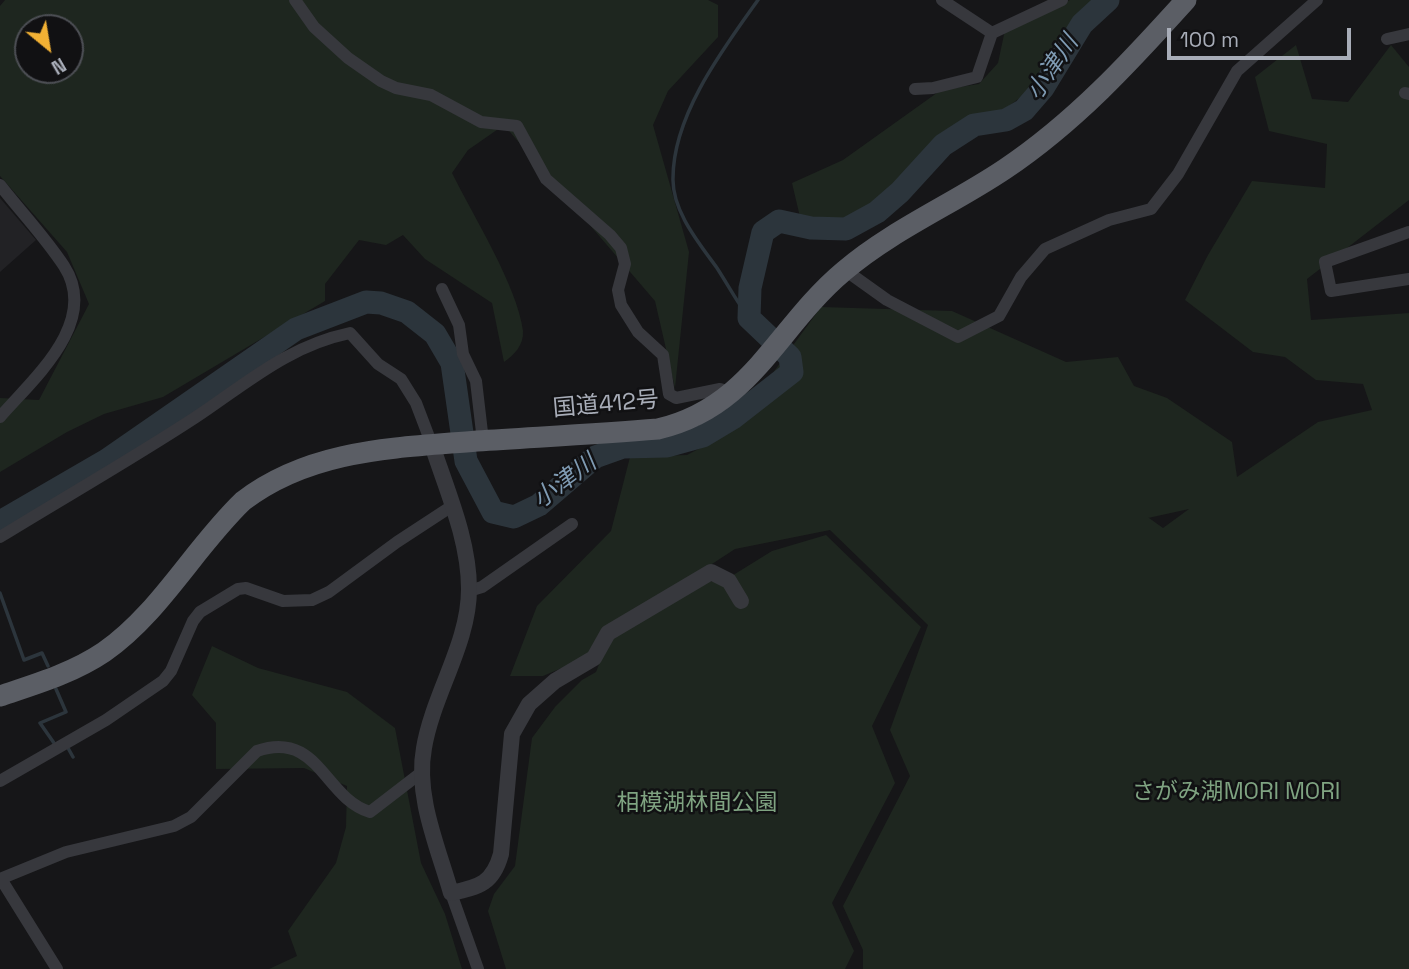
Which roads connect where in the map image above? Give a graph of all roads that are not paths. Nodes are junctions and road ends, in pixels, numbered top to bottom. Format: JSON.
{"nodes":[{"id":1,"x":295,"y":0,"type":"edge"},
{"id":2,"x":942,"y":0,"type":"edge"},
{"id":3,"x":1062,"y":0,"type":"edge"},
{"id":4,"x":1186,"y":0,"type":"edge"},
{"id":5,"x":1317,"y":0,"type":"edge"},
{"id":6,"x":992,"y":33,"type":"junction"},
{"id":7,"x":1409,"y":34,"type":"edge"},
{"id":8,"x":1387,"y":39,"type":"dead end"},
{"id":9,"x":915,"y":89,"type":"dead end"},
{"id":10,"x":0,"y":185,"type":"edge"},
{"id":11,"x":1409,"y":232,"type":"edge"},
{"id":12,"x":845,"y":270,"type":"junction"},
{"id":13,"x":1409,"y":279,"type":"edge"},
{"id":14,"x":442,"y":289,"type":"dead end"},
{"id":15,"x":734,"y":393,"type":"junction"},
{"id":16,"x":0,"y":417,"type":"edge"},
{"id":17,"x":479,"y":441,"type":"junction"},
{"id":18,"x":432,"y":445,"type":"junction"},
{"id":19,"x":452,"y":506,"type":"junction"},
{"id":20,"x":572,"y":524,"type":"dead end"},
{"id":21,"x":0,"y":537,"type":"edge"},
{"id":22,"x":469,"y":591,"type":"junction"},
{"id":23,"x":741,"y":601,"type":"dead end"},
{"id":24,"x":0,"y":696,"type":"edge"},
{"id":25,"x":422,"y":772,"type":"junction"},
{"id":26,"x":0,"y":781,"type":"edge"},
{"id":27,"x":1,"y":879,"type":"edge"},
{"id":28,"x":451,"y":893,"type":"junction"},
{"id":29,"x":57,"y":969,"type":"edge"},
{"id":30,"x":478,"y":969,"type":"edge"}],
"edges":[{"from":1,"to":15,"type":"street"},
{"from":2,"to":6,"type":"street"},
{"from":3,"to":6,"type":"street"},
{"from":4,"to":12,"type":"highway","name":"国道412号"},
{"from":5,"to":12,"type":"street"},
{"from":6,"to":9,"type":"street"},
{"from":7,"to":8,"type":"street"},
{"from":10,"to":16,"type":"street"},
{"from":11,"to":13,"type":"street"},
{"from":12,"to":15,"type":"highway","name":"国道412号"},
{"from":14,"to":17,"type":"street"},
{"from":15,"to":17,"type":"highway","name":"国道412号"},
{"from":17,"to":18,"type":"highway","name":"国道412号"},
{"from":18,"to":19,"type":"street"},
{"from":18,"to":21,"type":"street"},
{"from":18,"to":24,"type":"highway","name":"国道412号"},
{"from":19,"to":22,"type":"street"},
{"from":19,"to":26,"type":"street"},
{"from":20,"to":22,"type":"street"},
{"from":22,"to":25,"type":"street"},
{"from":23,"to":28,"type":"street"},
{"from":25,"to":27,"type":"street"},
{"from":25,"to":28,"type":"street"},
{"from":27,"to":29,"type":"street"},
{"from":28,"to":30,"type":"street"}]}
